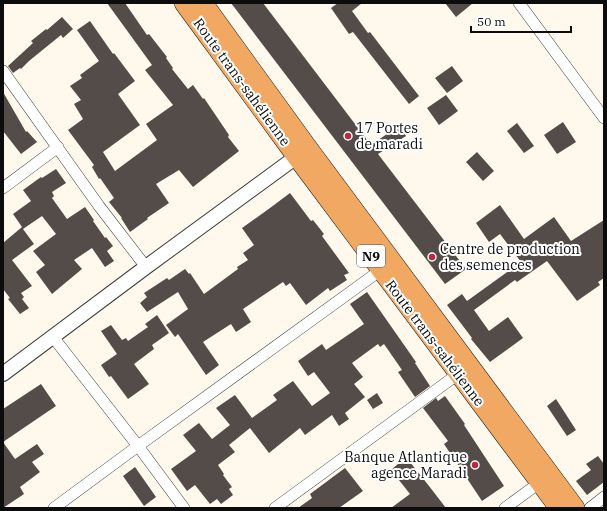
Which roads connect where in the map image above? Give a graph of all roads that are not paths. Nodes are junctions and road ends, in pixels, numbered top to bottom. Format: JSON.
{"nodes":[{"id":1,"x":184,"y":3,"type":"edge"},
{"id":2,"x":203,"y":3,"type":"edge"},
{"id":3,"x":519,"y":3,"type":"edge"},
{"id":4,"x":3,"y":71,"type":"edge"},
{"id":5,"x":604,"y":118,"type":"edge"},
{"id":6,"x":58,"y":147,"type":"junction"},
{"id":7,"x":302,"y":152,"type":"junction"},
{"id":8,"x":3,"y":188,"type":"edge"},
{"id":9,"x":387,"y":266,"type":"junction"},
{"id":10,"x":146,"y":267,"type":"junction"},
{"id":11,"x":53,"y":337,"type":"junction"},
{"id":12,"x":3,"y":374,"type":"edge"},
{"id":13,"x":458,"y":374,"type":"junction"},
{"id":14,"x":138,"y":446,"type":"junction"},
{"id":15,"x":539,"y":482,"type":"junction"},
{"id":16,"x":604,"y":498,"type":"edge"},
{"id":17,"x":54,"y":508,"type":"edge"},
{"id":18,"x":184,"y":508,"type":"edge"},
{"id":19,"x":275,"y":508,"type":"edge"},
{"id":20,"x":505,"y":508,"type":"edge"},
{"id":21,"x":559,"y":508,"type":"edge"},
{"id":22,"x":575,"y":508,"type":"edge"},
{"id":23,"x":590,"y":508,"type":"edge"}],
"edges":[{"from":1,"to":7,"type":"highway","name":"Route trans-sahélienne","number":"N9"},
{"from":2,"to":7,"type":"highway","name":"Route trans-sahélienne","number":"N9"},
{"from":3,"to":5,"type":"street"},
{"from":4,"to":6,"type":"street"},
{"from":6,"to":8,"type":"street"},
{"from":6,"to":10,"type":"street"},
{"from":7,"to":9,"type":"highway","name":"Route trans-sahélienne","number":"N9"},
{"from":7,"to":10,"type":"street"},
{"from":9,"to":13,"type":"highway","name":"Route trans-sahélienne","number":"N9"},
{"from":9,"to":14,"type":"street"},
{"from":9,"to":22,"type":"highway","name":"Route trans-sahélienne","number":"N9"},
{"from":10,"to":11,"type":"street"},
{"from":11,"to":12,"type":"street"},
{"from":11,"to":14,"type":"street"},
{"from":13,"to":15,"type":"highway","name":"Route trans-sahélienne","number":"N9"},
{"from":13,"to":19,"type":"street"},
{"from":14,"to":17,"type":"street"},
{"from":14,"to":18,"type":"street"},
{"from":15,"to":20,"type":"street"},
{"from":15,"to":21,"type":"highway","name":"Route trans-sahélienne","number":"N9"},
{"from":16,"to":23,"type":"street"}]}
